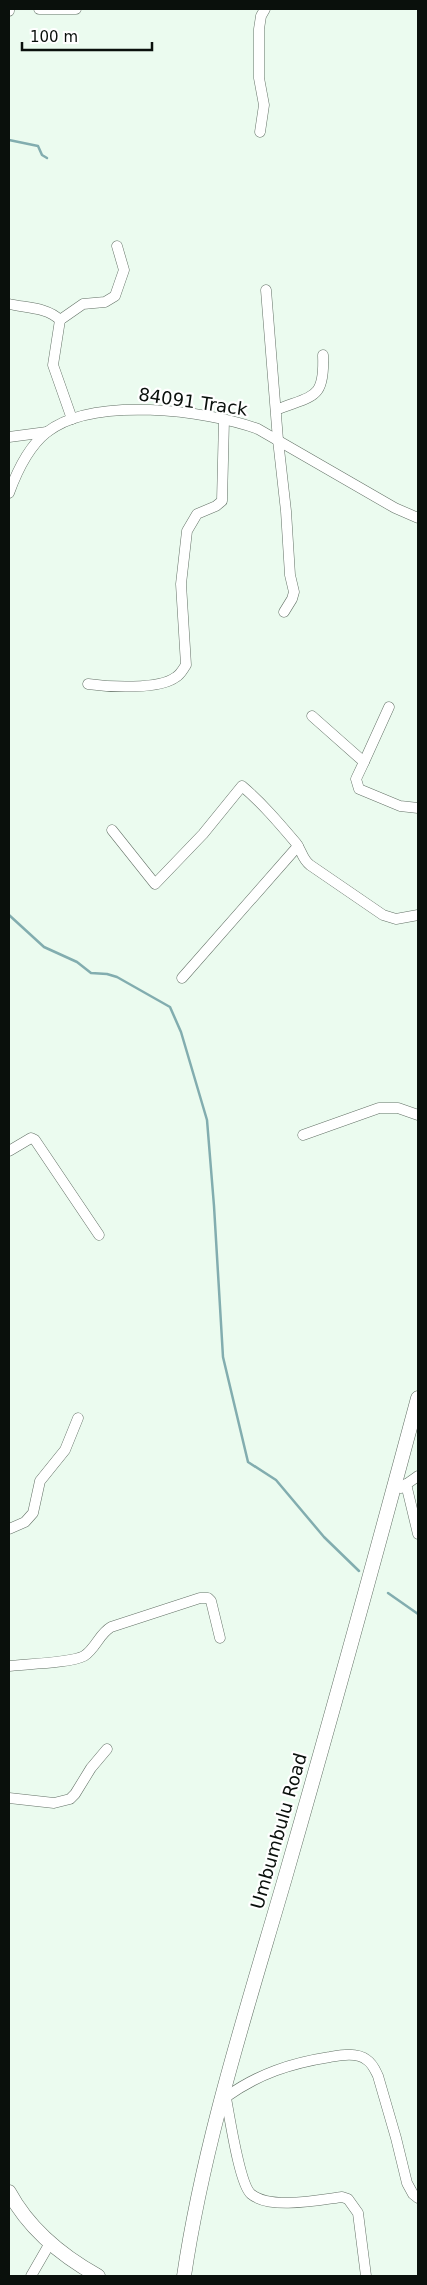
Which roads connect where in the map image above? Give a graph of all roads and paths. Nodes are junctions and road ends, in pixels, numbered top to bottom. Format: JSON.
{"nodes":[{"id":1,"x":39,"y":9,"type":"edge"},
{"id":2,"x":76,"y":9,"type":"edge"},
{"id":3,"x":265,"y":9,"type":"edge"},
{"id":4,"x":260,"y":132,"type":"dead end"},
{"id":5,"x":117,"y":246,"type":"dead end"},
{"id":6,"x":266,"y":290,"type":"dead end"},
{"id":7,"x":9,"y":304,"type":"edge"},
{"id":8,"x":60,"y":320,"type":"junction"},
{"id":9,"x":323,"y":355,"type":"dead end"},
{"id":10,"x":276,"y":410,"type":"junction"},
{"id":11,"x":72,"y":419,"type":"junction"},
{"id":12,"x":224,"y":420,"type":"junction"},
{"id":13,"x":47,"y":432,"type":"junction"},
{"id":14,"x":9,"y":437,"type":"edge"},
{"id":15,"x":278,"y":440,"type":"junction"},
{"id":16,"x":9,"y":493,"type":"edge"},
{"id":17,"x":418,"y":518,"type":"edge"},
{"id":18,"x":284,"y":612,"type":"dead end"},
{"id":19,"x":88,"y":684,"type":"dead end"},
{"id":20,"x":389,"y":707,"type":"dead end"},
{"id":21,"x":312,"y":716,"type":"dead end"},
{"id":22,"x":364,"y":762,"type":"junction"},
{"id":23,"x":418,"y":808,"type":"edge"},
{"id":24,"x":112,"y":830,"type":"dead end"},
{"id":25,"x":298,"y":846,"type":"junction"},
{"id":26,"x":418,"y":915,"type":"edge"},
{"id":27,"x":182,"y":978,"type":"dead end"},
{"id":28,"x":418,"y":1115,"type":"edge"},
{"id":29,"x":303,"y":1135,"type":"dead end"},
{"id":30,"x":9,"y":1151,"type":"edge"},
{"id":31,"x":99,"y":1235,"type":"dead end"},
{"id":32,"x":418,"y":1398,"type":"edge"},
{"id":33,"x":78,"y":1418,"type":"dead end"},
{"id":34,"x":418,"y":1476,"type":"edge"},
{"id":35,"x":406,"y":1484,"type":"junction"},
{"id":36,"x":392,"y":1494,"type":"junction"},
{"id":37,"x":9,"y":1529,"type":"edge"},
{"id":38,"x":418,"y":1534,"type":"edge"},
{"id":39,"x":220,"y":1638,"type":"dead end"},
{"id":40,"x":9,"y":1666,"type":"edge"},
{"id":41,"x":107,"y":1749,"type":"dead end"},
{"id":42,"x":9,"y":1798,"type":"edge"},
{"id":43,"x":225,"y":2093,"type":"junction"},
{"id":44,"x":9,"y":2192,"type":"edge"},
{"id":45,"x":418,"y":2198,"type":"edge"},
{"id":46,"x":50,"y":2243,"type":"junction"},
{"id":47,"x":31,"y":2276,"type":"edge"},
{"id":48,"x":98,"y":2276,"type":"edge"},
{"id":49,"x":184,"y":2276,"type":"edge"},
{"id":50,"x":366,"y":2276,"type":"edge"}],
"edges":[{"from":1,"to":2,"type":"street"},
{"from":3,"to":4,"type":"street"},
{"from":5,"to":8,"type":"street"},
{"from":6,"to":10,"type":"street"},
{"from":7,"to":8,"type":"street"},
{"from":8,"to":11,"type":"street"},
{"from":9,"to":10,"type":"street"},
{"from":10,"to":15,"type":"street"},
{"from":11,"to":12,"type":"street","name":"84091 Track"},
{"from":11,"to":13,"type":"street","name":"84091 Track"},
{"from":12,"to":15,"type":"street","name":"84091 Track"},
{"from":12,"to":19,"type":"street"},
{"from":13,"to":14,"type":"street"},
{"from":13,"to":16,"type":"street","name":"84091 Track"},
{"from":15,"to":17,"type":"street","name":"84091 Track"},
{"from":15,"to":18,"type":"street"},
{"from":20,"to":22,"type":"street"},
{"from":21,"to":22,"type":"street"},
{"from":22,"to":23,"type":"street"},
{"from":24,"to":25,"type":"street"},
{"from":25,"to":26,"type":"street"},
{"from":25,"to":27,"type":"street"},
{"from":28,"to":29,"type":"street"},
{"from":30,"to":31,"type":"street"},
{"from":32,"to":36,"type":"main road","name":"Umbumbulu Road"},
{"from":33,"to":37,"type":"street"},
{"from":34,"to":35,"type":"street"},
{"from":35,"to":36,"type":"street"},
{"from":35,"to":38,"type":"street"},
{"from":36,"to":43,"type":"main road","name":"Umbumbulu Road"},
{"from":39,"to":40,"type":"street"},
{"from":41,"to":42,"type":"street"},
{"from":43,"to":45,"type":"street"},
{"from":43,"to":49,"type":"main road","name":"Umbumbulu Road"},
{"from":43,"to":50,"type":"street"},
{"from":44,"to":46,"type":"main road"},
{"from":46,"to":47,"type":"street"},
{"from":46,"to":48,"type":"main road"}]}
